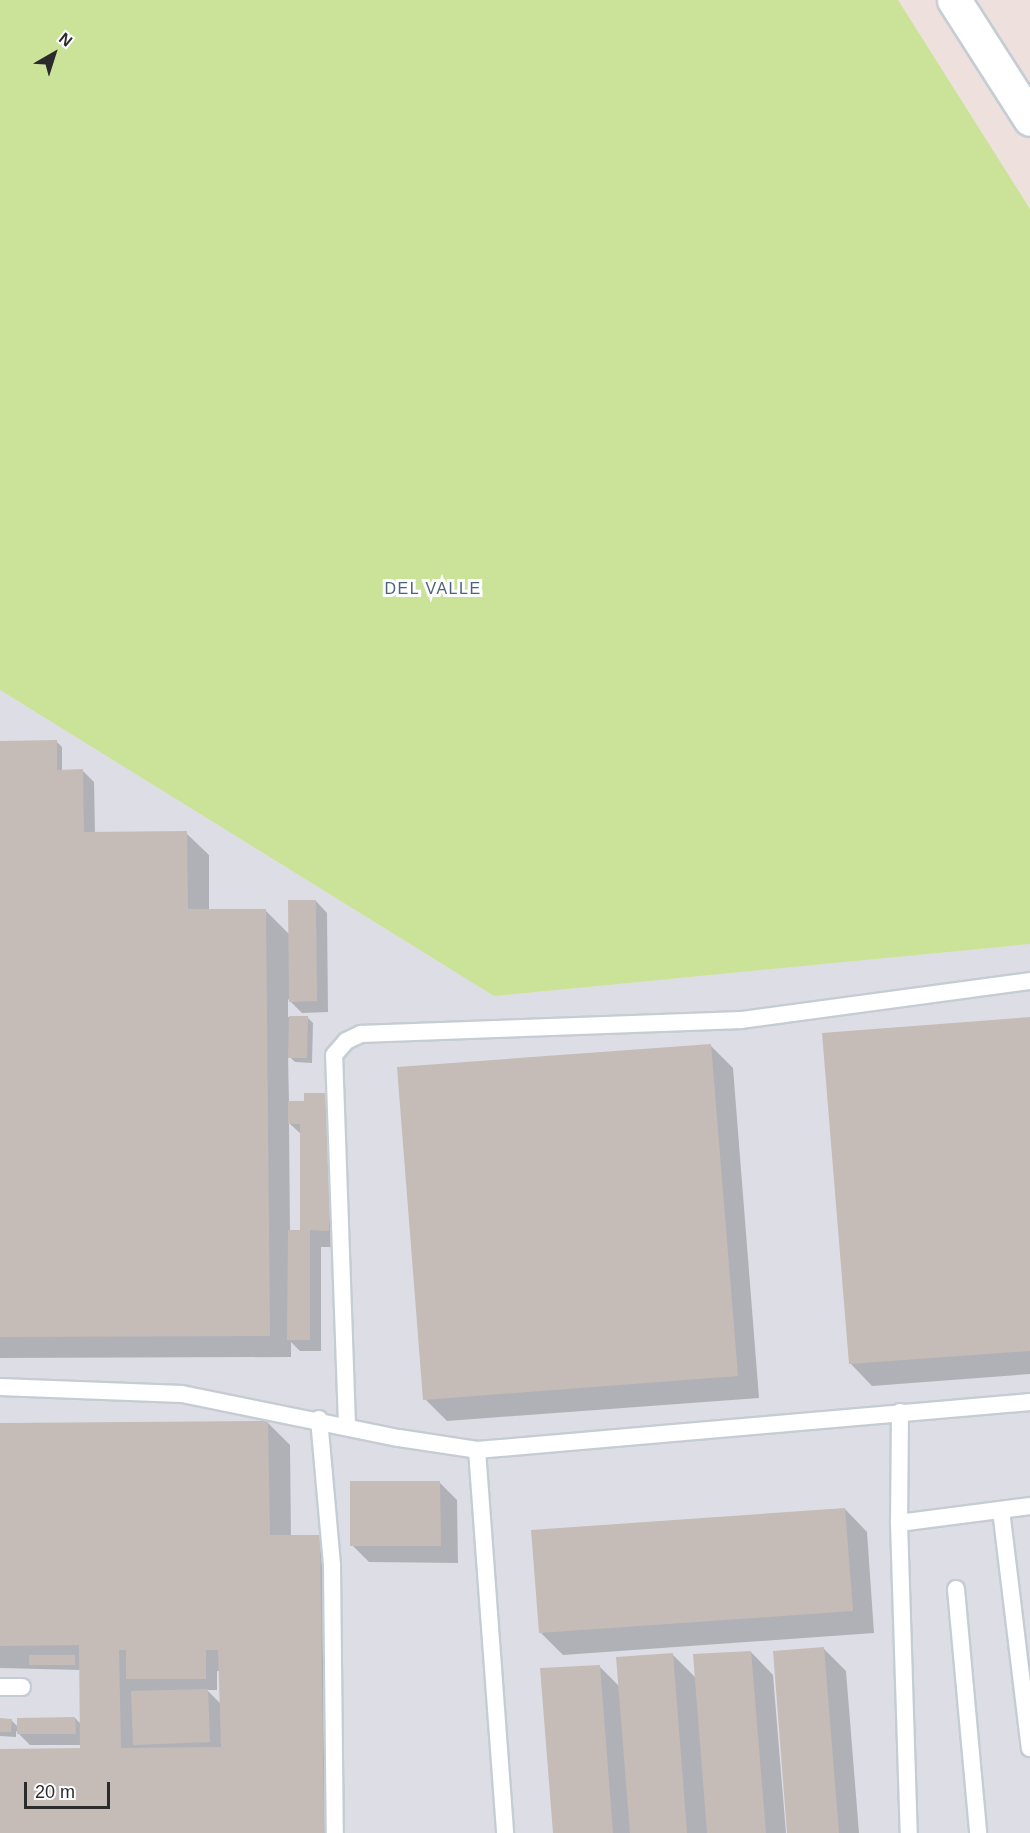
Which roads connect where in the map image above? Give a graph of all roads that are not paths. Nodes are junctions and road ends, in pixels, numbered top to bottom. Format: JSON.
{"nodes":[{"id":1,"x":954,"y":0,"type":"edge"},
{"id":2,"x":1030,"y":119,"type":"edge"},
{"id":3,"x":1030,"y":981,"type":"edge"},
{"id":4,"x":0,"y":1387,"type":"edge"},
{"id":5,"x":1030,"y":1402,"type":"edge"},
{"id":6,"x":900,"y":1412,"type":"junction"},
{"id":7,"x":319,"y":1419,"type":"junction"},
{"id":8,"x":347,"y":1425,"type":"junction"},
{"id":9,"x":477,"y":1450,"type":"junction"},
{"id":10,"x":1030,"y":1506,"type":"edge"},
{"id":11,"x":1001,"y":1510,"type":"junction"},
{"id":12,"x":899,"y":1523,"type":"junction"},
{"id":13,"x":956,"y":1589,"type":"dead end"},
{"id":14,"x":0,"y":1687,"type":"edge"},
{"id":15,"x":22,"y":1687,"type":"dead end"},
{"id":16,"x":1030,"y":1748,"type":"edge"},
{"id":17,"x":335,"y":1833,"type":"edge"},
{"id":18,"x":505,"y":1833,"type":"edge"},
{"id":19,"x":909,"y":1833,"type":"edge"},
{"id":20,"x":978,"y":1833,"type":"edge"}],
"edges":[{"from":1,"to":2,"type":"street"},
{"from":3,"to":8,"type":"lane"},
{"from":4,"to":7,"type":"lane"},
{"from":5,"to":6,"type":"lane"},
{"from":6,"to":9,"type":"lane"},
{"from":6,"to":12,"type":"lane"},
{"from":7,"to":8,"type":"lane"},
{"from":7,"to":17,"type":"lane"},
{"from":8,"to":9,"type":"lane"},
{"from":9,"to":18,"type":"lane"},
{"from":10,"to":11,"type":"lane"},
{"from":11,"to":12,"type":"lane"},
{"from":11,"to":16,"type":"lane"},
{"from":12,"to":19,"type":"lane"},
{"from":13,"to":20,"type":"lane"},
{"from":14,"to":15,"type":"lane"}]}
